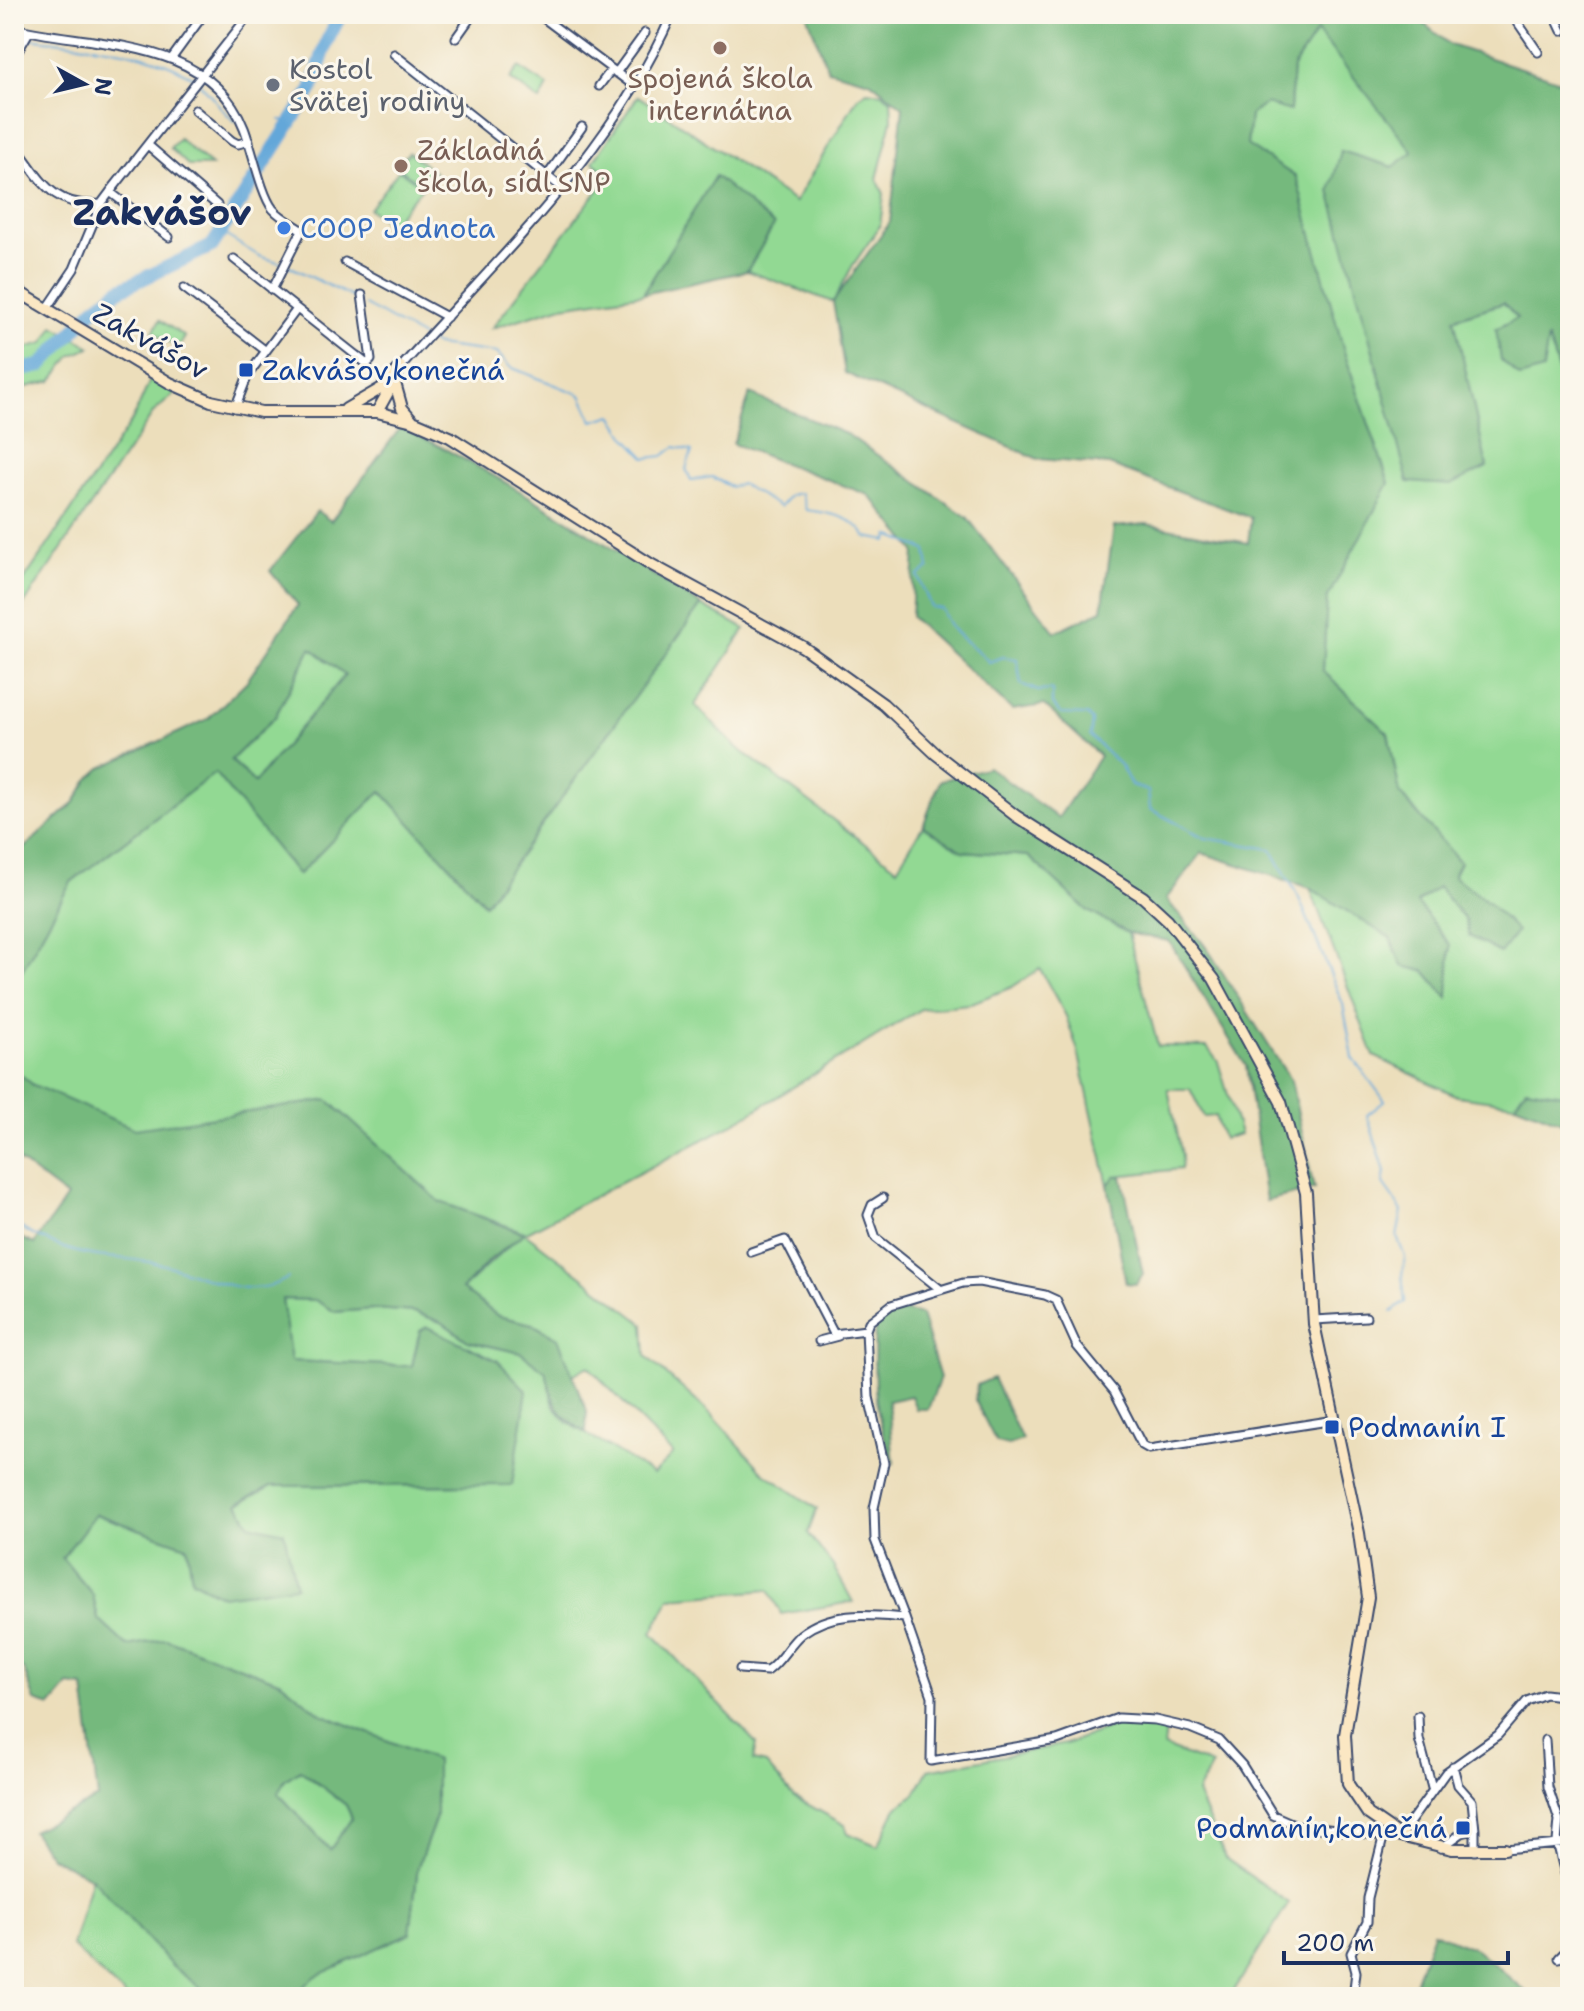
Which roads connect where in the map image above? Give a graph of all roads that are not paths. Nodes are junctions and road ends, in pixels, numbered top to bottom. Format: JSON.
{"nodes":[{"id":1,"x":17,"y":14,"type":"edge"},
{"id":2,"x":204,"y":14,"type":"edge"},
{"id":3,"x":250,"y":14,"type":"edge"},
{"id":4,"x":473,"y":14,"type":"edge"},
{"id":5,"x":538,"y":14,"type":"edge"},
{"id":6,"x":672,"y":14,"type":"edge"},
{"id":7,"x":1512,"y":14,"type":"edge"},
{"id":8,"x":1554,"y":14,"type":"edge"},
{"id":9,"x":14,"y":28,"type":"edge"},
{"id":10,"x":1562,"y":31,"type":"dead end"},
{"id":11,"x":645,"y":33,"type":"dead end"},
{"id":12,"x":27,"y":36,"type":"junction"},
{"id":13,"x":456,"y":38,"type":"dead end"},
{"id":14,"x":1538,"y":52,"type":"dead end"},
{"id":15,"x":394,"y":54,"type":"dead end"},
{"id":16,"x":14,"y":58,"type":"edge"},
{"id":17,"x":172,"y":58,"type":"junction"},
{"id":18,"x":614,"y":72,"type":"junction"},
{"id":19,"x":200,"y":80,"type":"junction"},
{"id":20,"x":633,"y":85,"type":"junction"},
{"id":21,"x":599,"y":86,"type":"dead end"},
{"id":22,"x":195,"y":110,"type":"dead end"},
{"id":23,"x":582,"y":127,"type":"dead end"},
{"id":24,"x":249,"y":141,"type":"junction"},
{"id":25,"x":14,"y":144,"type":"edge"},
{"id":26,"x":149,"y":146,"type":"junction"},
{"id":27,"x":547,"y":176,"type":"junction"},
{"id":28,"x":561,"y":187,"type":"junction"},
{"id":29,"x":110,"y":192,"type":"junction"},
{"id":30,"x":101,"y":204,"type":"junction"},
{"id":31,"x":217,"y":205,"type":"dead end"},
{"id":32,"x":169,"y":237,"type":"dead end"},
{"id":33,"x":234,"y":259,"type":"dead end"},
{"id":34,"x":345,"y":262,"type":"dead end"},
{"id":35,"x":184,"y":288,"type":"dead end"},
{"id":36,"x":14,"y":289,"type":"edge"},
{"id":37,"x":272,"y":290,"type":"junction"},
{"id":38,"x":362,"y":295,"type":"dead end"},
{"id":39,"x":47,"y":309,"type":"junction"},
{"id":40,"x":297,"y":309,"type":"junction"},
{"id":41,"x":447,"y":317,"type":"junction"},
{"id":42,"x":266,"y":351,"type":"junction"},
{"id":43,"x":401,"y":367,"type":"junction"},
{"id":44,"x":395,"y":381,"type":"junction"},
{"id":45,"x":382,"y":388,"type":"junction"},
{"id":46,"x":235,"y":408,"type":"junction"},
{"id":47,"x":340,"y":412,"type":"junction"},
{"id":48,"x":377,"y":412,"type":"junction"},
{"id":49,"x":413,"y":421,"type":"junction"},
{"id":50,"x":883,"y":1198,"type":"dead end"},
{"id":51,"x":751,"y":1252,"type":"dead end"},
{"id":52,"x":940,"y":1289,"type":"junction"},
{"id":53,"x":1366,"y":1317,"type":"dead end"},
{"id":54,"x":1314,"y":1320,"type":"junction"},
{"id":55,"x":866,"y":1330,"type":"junction"},
{"id":56,"x":838,"y":1336,"type":"junction"},
{"id":57,"x":819,"y":1341,"type":"dead end"},
{"id":58,"x":1335,"y":1420,"type":"junction"},
{"id":59,"x":905,"y":1618,"type":"junction"},
{"id":60,"x":740,"y":1669,"type":"dead end"},
{"id":61,"x":1570,"y":1697,"type":"edge"},
{"id":62,"x":1418,"y":1716,"type":"dead end"},
{"id":63,"x":1545,"y":1740,"type":"dead end"},
{"id":64,"x":1453,"y":1766,"type":"junction"},
{"id":65,"x":1432,"y":1788,"type":"junction"},
{"id":66,"x":1475,"y":1830,"type":"junction"},
{"id":67,"x":1384,"y":1832,"type":"junction"},
{"id":68,"x":1400,"y":1836,"type":"junction"},
{"id":69,"x":1557,"y":1842,"type":"junction"},
{"id":70,"x":1570,"y":1843,"type":"edge"},
{"id":71,"x":1441,"y":1848,"type":"junction"},
{"id":72,"x":1505,"y":1849,"type":"joint"},
{"id":73,"x":1475,"y":1851,"type":"junction"},
{"id":74,"x":1570,"y":1894,"type":"edge"},
{"id":75,"x":1570,"y":1947,"type":"edge"},
{"id":76,"x":1559,"y":1958,"type":"dead end"},
{"id":77,"x":1353,"y":1997,"type":"edge"}],
"edges":[{"from":1,"to":9,"type":"street"},
{"from":2,"to":17,"type":"street"},
{"from":3,"to":19,"type":"street","name":"Zakvášov"},
{"from":4,"to":13,"type":"street"},
{"from":5,"to":18,"type":"street"},
{"from":6,"to":20,"type":"street"},
{"from":7,"to":14,"type":"street"},
{"from":8,"to":10,"type":"street"},
{"from":9,"to":12,"type":"street"},
{"from":11,"to":18,"type":"street"},
{"from":12,"to":16,"type":"street"},
{"from":12,"to":17,"type":"street"},
{"from":15,"to":27,"type":"street"},
{"from":17,"to":19,"type":"street"},
{"from":18,"to":20,"type":"street"},
{"from":18,"to":21,"type":"street"},
{"from":19,"to":24,"type":"street"},
{"from":19,"to":26,"type":"street","name":"Zakvášov"},
{"from":20,"to":28,"type":"street"},
{"from":22,"to":24,"type":"street"},
{"from":23,"to":27,"type":"street"},
{"from":24,"to":37,"type":"street"},
{"from":25,"to":30,"type":"street"},
{"from":26,"to":29,"type":"street","name":"Zakvášov"},
{"from":26,"to":31,"type":"street"},
{"from":27,"to":28,"type":"street"},
{"from":28,"to":41,"type":"street"},
{"from":29,"to":30,"type":"street","name":"Zakvášov"},
{"from":29,"to":32,"type":"street"},
{"from":30,"to":39,"type":"street","name":"Zakvášov"},
{"from":33,"to":37,"type":"street"},
{"from":34,"to":41,"type":"street"},
{"from":35,"to":42,"type":"street","name":"Zakvášov"},
{"from":36,"to":39,"type":"street","name":"Zakvášov"},
{"from":37,"to":40,"type":"street"},
{"from":38,"to":40,"type":"street"},
{"from":39,"to":46,"type":"street","name":"Zakvášov"},
{"from":40,"to":42,"type":"street","name":"Zakvášov"},
{"from":41,"to":43,"type":"street"},
{"from":42,"to":46,"type":"street","name":"Zakvášov"},
{"from":43,"to":44,"type":"street"},
{"from":43,"to":45,"type":"street"},
{"from":44,"to":48,"type":"street"},
{"from":44,"to":49,"type":"street"},
{"from":45,"to":47,"type":"street"},
{"from":45,"to":48,"type":"street"},
{"from":46,"to":47,"type":"street","name":"Zakvášov"},
{"from":47,"to":48,"type":"street","name":"Zakvášov"},
{"from":48,"to":49,"type":"street","name":"Zakvášov"},
{"from":49,"to":54,"type":"street","name":"Zakvášov"},
{"from":50,"to":52,"type":"street"},
{"from":51,"to":56,"type":"street"},
{"from":52,"to":55,"type":"street"},
{"from":52,"to":58,"type":"street"},
{"from":53,"to":54,"type":"street"},
{"from":54,"to":58,"type":"street","name":"Zakvášov"},
{"from":55,"to":56,"type":"street"},
{"from":55,"to":59,"type":"street"},
{"from":56,"to":57,"type":"street"},
{"from":58,"to":67,"type":"street","name":"Zakvášov"},
{"from":59,"to":60,"type":"street"},
{"from":59,"to":67,"type":"street"},
{"from":61,"to":64,"type":"street"},
{"from":62,"to":65,"type":"street"},
{"from":63,"to":69,"type":"street"},
{"from":64,"to":65,"type":"street"},
{"from":64,"to":66,"type":"street"},
{"from":65,"to":68,"type":"street"},
{"from":66,"to":71,"type":"street"},
{"from":66,"to":73,"type":"street"},
{"from":67,"to":68,"type":"street","name":"Zakvášov"},
{"from":67,"to":77,"type":"street"},
{"from":68,"to":71,"type":"street","name":"Zakvášov"},
{"from":69,"to":70,"type":"street"},
{"from":69,"to":72,"type":"street"},
{"from":69,"to":74,"type":"street"},
{"from":71,"to":73,"type":"street","name":"Zakvášov"},
{"from":72,"to":73,"type":"street","name":"Zakvášov"},
{"from":75,"to":76,"type":"street"}]}
